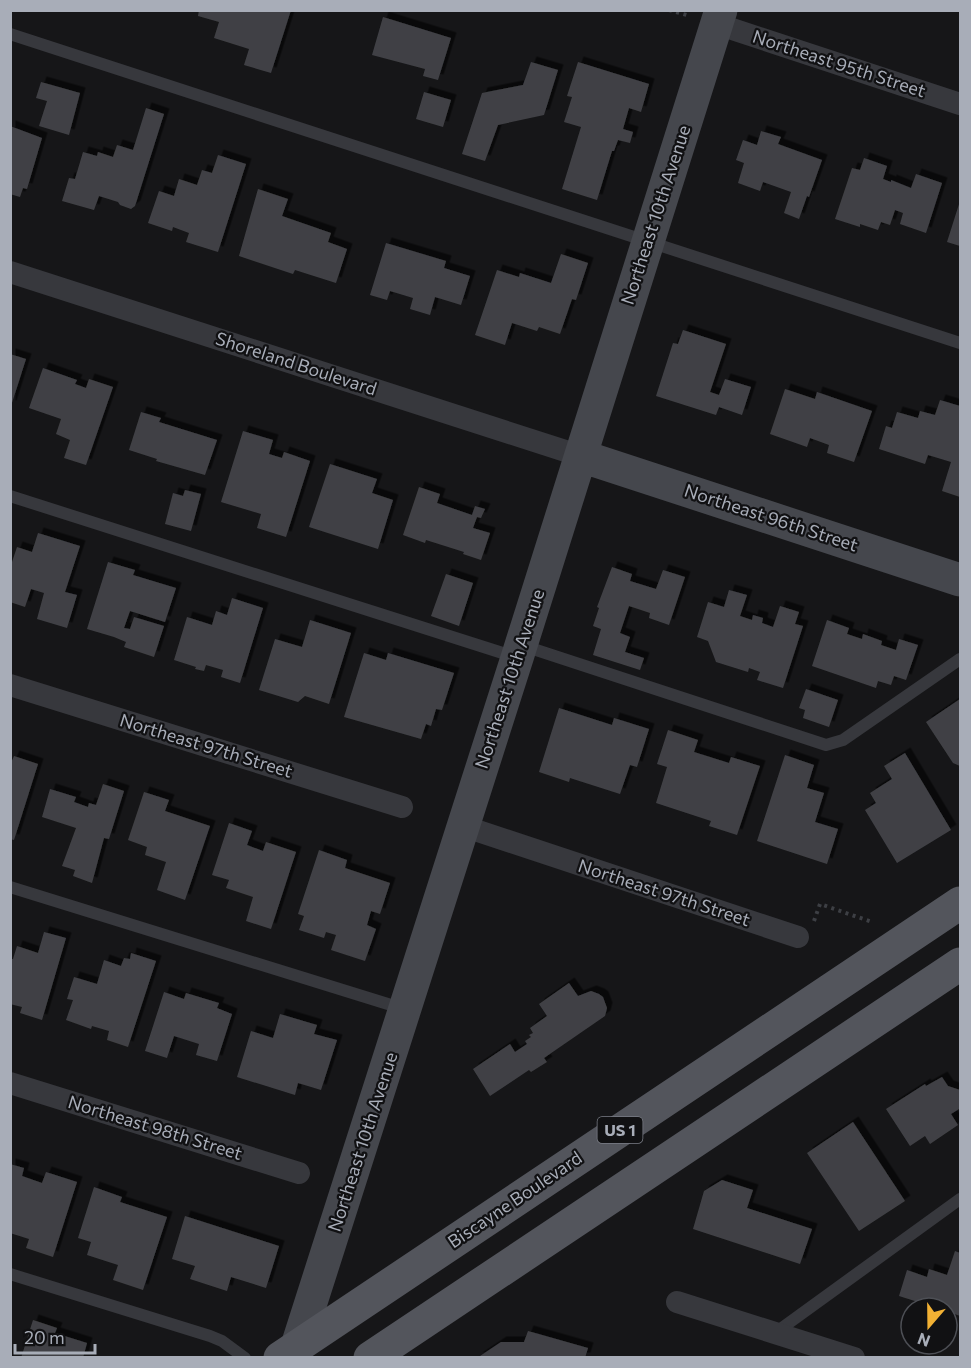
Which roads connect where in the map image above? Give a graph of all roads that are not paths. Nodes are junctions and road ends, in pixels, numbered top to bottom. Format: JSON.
{"nodes":[{"id":1,"x":719,"y":17,"type":"edge"},
{"id":2,"x":10,"y":34,"type":"edge"},
{"id":3,"x":960,"y":104,"type":"edge"},
{"id":4,"x":648,"y":241,"type":"junction"},
{"id":5,"x":10,"y":272,"type":"edge"},
{"id":6,"x":960,"y":343,"type":"edge"},
{"id":7,"x":581,"y":456,"type":"junction"},
{"id":8,"x":10,"y":496,"type":"edge"},
{"id":9,"x":960,"y":580,"type":"edge"},
{"id":10,"x":519,"y":651,"type":"junction"},
{"id":11,"x":960,"y":659,"type":"edge"},
{"id":12,"x":10,"y":685,"type":"edge"},
{"id":13,"x":402,"y":807,"type":"dead end"},
{"id":14,"x":463,"y":826,"type":"junction"},
{"id":15,"x":10,"y":887,"type":"edge"},
{"id":16,"x":960,"y":903,"type":"edge"},
{"id":17,"x":798,"y":937,"type":"road end"},
{"id":18,"x":960,"y":964,"type":"edge"},
{"id":19,"x":405,"y":1010,"type":"junction"},
{"id":20,"x":10,"y":1083,"type":"edge"},
{"id":21,"x":299,"y":1173,"type":"dead end"},
{"id":22,"x":960,"y":1198,"type":"edge"},
{"id":23,"x":10,"y":1274,"type":"edge"},
{"id":24,"x":677,"y":1302,"type":"dead end"},
{"id":25,"x":775,"y":1333,"type":"junction"},
{"id":26,"x":288,"y":1352,"type":"edge"},
{"id":27,"x":244,"y":1358,"type":"edge"},
{"id":28,"x":370,"y":1358,"type":"edge"},
{"id":29,"x":854,"y":1358,"type":"edge"}],
"edges":[{"from":1,"to":3,"type":"street","name":"Northeast 95th Street"},
{"from":1,"to":4,"type":"street","name":"Northeast 10th Avenue"},
{"from":2,"to":4,"type":"lane"},
{"from":4,"to":6,"type":"lane"},
{"from":4,"to":7,"type":"street","name":"Northeast 10th Avenue"},
{"from":5,"to":7,"type":"street","name":"Shoreland Boulevard"},
{"from":7,"to":9,"type":"street","name":"Northeast 96th Street"},
{"from":7,"to":10,"type":"street","name":"Northeast 10th Avenue"},
{"from":8,"to":10,"type":"lane"},
{"from":10,"to":11,"type":"lane"},
{"from":10,"to":14,"type":"street","name":"Northeast 10th Avenue"},
{"from":12,"to":13,"type":"street","name":"Northeast 97th Street"},
{"from":14,"to":17,"type":"street","name":"Northeast 97th Street"},
{"from":14,"to":19,"type":"street","name":"Northeast 10th Avenue"},
{"from":15,"to":19,"type":"lane"},
{"from":16,"to":26,"type":"main road","name":"Biscayne Boulevard","number":"US 1"},
{"from":18,"to":28,"type":"main road","number":"US 1"},
{"from":19,"to":26,"type":"street","name":"Northeast 10th Avenue"},
{"from":20,"to":21,"type":"street","name":"Northeast 98th Street"},
{"from":22,"to":25,"type":"lane"},
{"from":23,"to":27,"type":"lane"},
{"from":24,"to":25,"type":"street"},
{"from":25,"to":29,"type":"street"}]}
